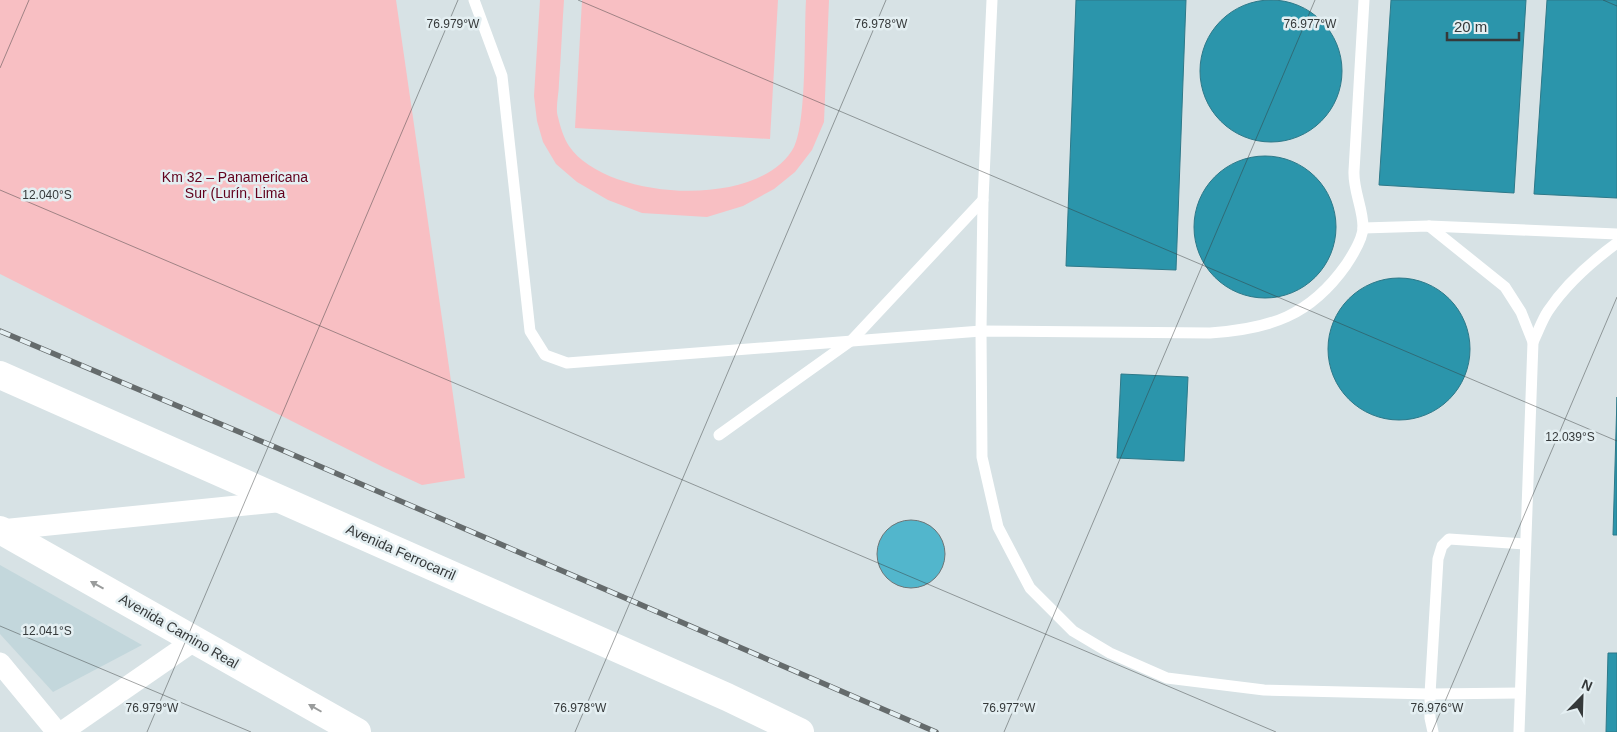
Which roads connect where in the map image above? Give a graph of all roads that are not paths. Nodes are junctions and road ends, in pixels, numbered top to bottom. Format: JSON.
{"nodes":[{"id":1,"x":474,"y":0,"type":"edge"},
{"id":2,"x":992,"y":0,"type":"edge"},
{"id":3,"x":1364,"y":0,"type":"edge"},
{"id":4,"x":983,"y":200,"type":"junction"},
{"id":5,"x":1429,"y":226,"type":"junction"},
{"id":6,"x":1363,"y":228,"type":"junction"},
{"id":7,"x":1617,"y":234,"type":"edge"},
{"id":8,"x":1617,"y":243,"type":"edge"},
{"id":9,"x":981,"y":331,"type":"junction"},
{"id":10,"x":852,"y":340,"type":"junction"},
{"id":11,"x":1533,"y":342,"type":"junction"},
{"id":12,"x":0,"y":375,"type":"edge"},
{"id":13,"x":719,"y":435,"type":"dead end"},
{"id":14,"x":286,"y":501,"type":"junction"},
{"id":15,"x":0,"y":530,"type":"edge"},
{"id":16,"x":1525,"y":544,"type":"junction"},
{"id":17,"x":195,"y":640,"type":"junction"},
{"id":18,"x":0,"y":663,"type":"edge"},
{"id":19,"x":1520,"y":692,"type":"junction"},
{"id":20,"x":1430,"y":694,"type":"junction"},
{"id":21,"x":727,"y":697,"type":"junction"},
{"id":22,"x":778,"y":730,"type":"edge"},
{"id":23,"x":57,"y":732,"type":"edge"},
{"id":24,"x":62,"y":732,"type":"edge"},
{"id":25,"x":357,"y":732,"type":"edge"},
{"id":26,"x":1434,"y":732,"type":"edge"},
{"id":27,"x":1519,"y":732,"type":"edge"}],
"edges":[{"from":1,"to":10,"type":"lane"},
{"from":2,"to":4,"type":"lane"},
{"from":3,"to":6,"type":"lane"},
{"from":4,"to":9,"type":"lane"},
{"from":4,"to":10,"type":"lane"},
{"from":5,"to":6,"type":"lane"},
{"from":5,"to":7,"type":"lane"},
{"from":5,"to":11,"type":"lane"},
{"from":6,"to":9,"type":"lane"},
{"from":8,"to":11,"type":"lane"},
{"from":9,"to":10,"type":"lane"},
{"from":9,"to":20,"type":"lane"},
{"from":10,"to":13,"type":"lane"},
{"from":11,"to":16,"type":"lane"},
{"from":12,"to":14,"type":"street","name":"Avenida Ferrocarril"},
{"from":14,"to":15,"type":"street"},
{"from":14,"to":21,"type":"street","name":"Avenida Ferrocarril"},
{"from":17,"to":15,"type":"street","name":"Avenida Camino Real","one_way":true},
{"from":16,"to":19,"type":"lane"},
{"from":16,"to":20,"type":"lane"},
{"from":17,"to":24,"type":"street"},
{"from":25,"to":17,"type":"street","name":"Avenida Camino Real","one_way":true},
{"from":18,"to":23,"type":"street"},
{"from":19,"to":20,"type":"lane"},
{"from":19,"to":27,"type":"lane"},
{"from":20,"to":26,"type":"lane"},
{"from":21,"to":22,"type":"street","name":"Avenida Ferrocarril"},
{"from":21,"to":22,"type":"street"}]}
